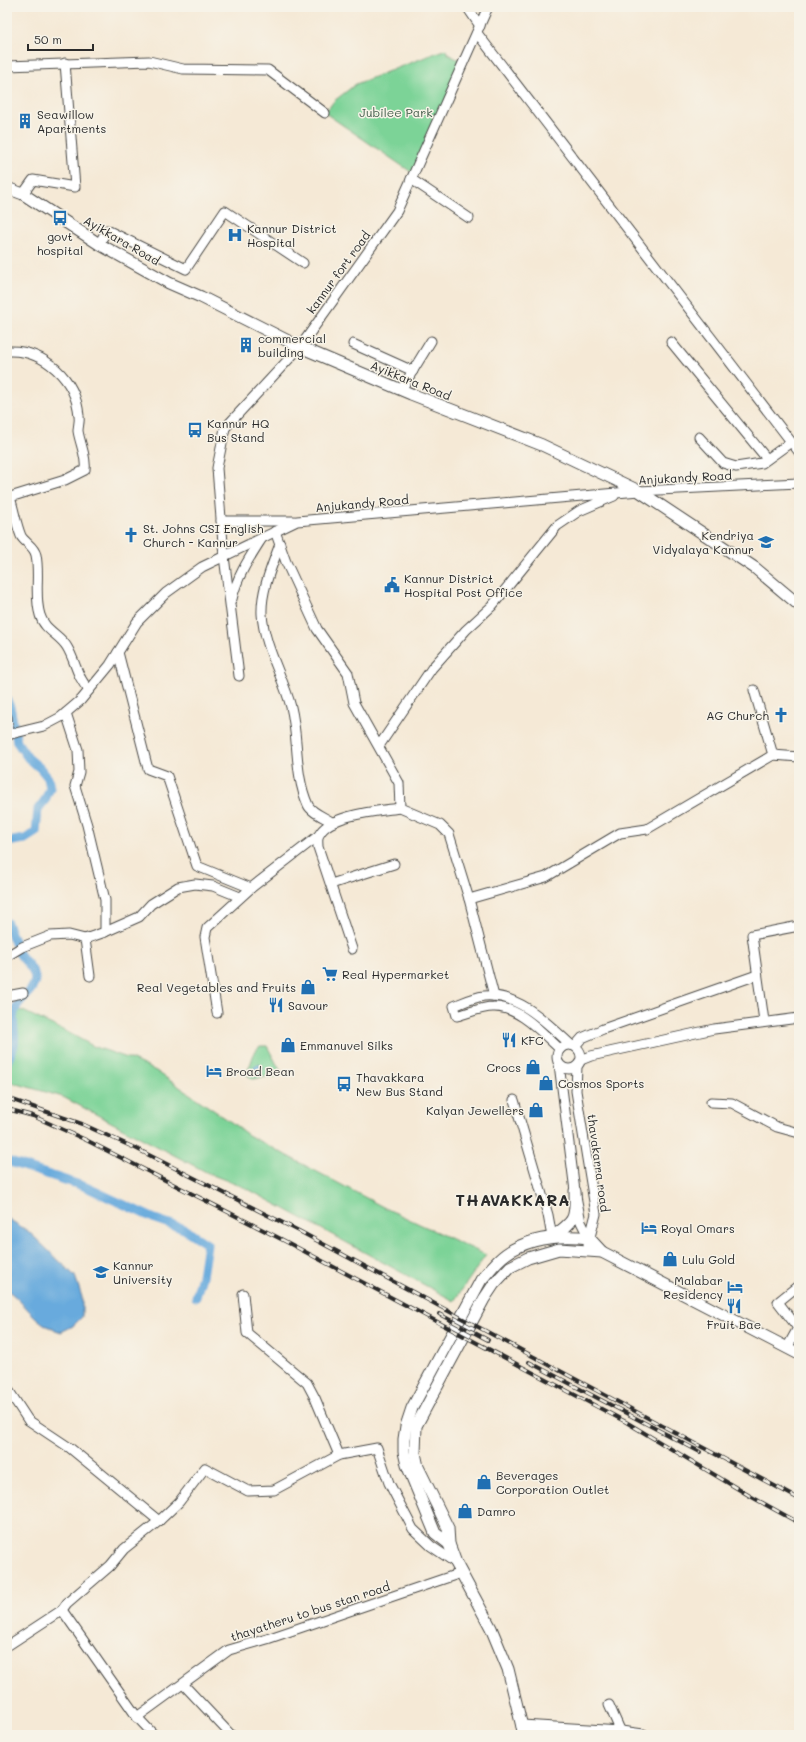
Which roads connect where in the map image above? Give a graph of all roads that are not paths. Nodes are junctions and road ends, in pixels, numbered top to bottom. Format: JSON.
{"nodes":[{"id":1,"x":467,"y":7,"type":"edge"},
{"id":2,"x":488,"y":7,"type":"edge"},
{"id":3,"x":479,"y":30,"type":"junction"},
{"id":4,"x":65,"y":63,"type":"junction"},
{"id":5,"x":7,"y":66,"type":"edge"},
{"id":6,"x":325,"y":113,"type":"dead end"},
{"id":7,"x":411,"y":179,"type":"junction"},
{"id":8,"x":7,"y":188,"type":"edge"},
{"id":9,"x":23,"y":194,"type":"junction"},
{"id":10,"x":469,"y":218,"type":"dead end"},
{"id":11,"x":99,"y":244,"type":"junction"},
{"id":12,"x":303,"y":263,"type":"dead end"},
{"id":13,"x":431,"y":341,"type":"dead end"},
{"id":14,"x":671,"y":342,"type":"dead end"},
{"id":15,"x":353,"y":344,"type":"dead end"},
{"id":16,"x":300,"y":347,"type":"junction"},
{"id":17,"x":7,"y":351,"type":"edge"},
{"id":18,"x":413,"y":371,"type":"junction"},
{"id":19,"x":401,"y":390,"type":"junction"},
{"id":20,"x":699,"y":438,"type":"dead end"},
{"id":21,"x":791,"y":442,"type":"junction"},
{"id":22,"x":799,"y":452,"type":"edge"},
{"id":23,"x":767,"y":459,"type":"junction"},
{"id":24,"x":799,"y":483,"type":"edge"},
{"id":25,"x":639,"y":491,"type":"junction"},
{"id":26,"x":620,"y":492,"type":"junction"},
{"id":27,"x":9,"y":498,"type":"edge"},
{"id":28,"x":222,"y":521,"type":"junction"},
{"id":29,"x":297,"y":521,"type":"junction"},
{"id":30,"x":275,"y":531,"type":"junction"},
{"id":31,"x":262,"y":538,"type":"junction"},
{"id":32,"x":280,"y":544,"type":"junction"},
{"id":33,"x":224,"y":556,"type":"junction"},
{"id":34,"x":230,"y":605,"type":"junction"},
{"id":35,"x":799,"y":605,"type":"edge"},
{"id":36,"x":118,"y":652,"type":"junction"},
{"id":37,"x":239,"y":676,"type":"dead end"},
{"id":38,"x":89,"y":690,"type":"junction"},
{"id":39,"x":754,"y":690,"type":"dead end"},
{"id":40,"x":66,"y":713,"type":"junction"},
{"id":41,"x":7,"y":717,"type":"edge"},
{"id":42,"x":8,"y":735,"type":"edge"},
{"id":43,"x":379,"y":746,"type":"junction"},
{"id":44,"x":773,"y":755,"type":"junction"},
{"id":45,"x":799,"y":758,"type":"edge"},
{"id":46,"x":400,"y":808,"type":"junction"},
{"id":47,"x":334,"y":822,"type":"junction"},
{"id":48,"x":318,"y":836,"type":"junction"},
{"id":49,"x":394,"y":864,"type":"dead end"},
{"id":50,"x":331,"y":884,"type":"junction"},
{"id":51,"x":251,"y":888,"type":"junction"},
{"id":52,"x":240,"y":897,"type":"junction"},
{"id":53,"x":469,"y":899,"type":"junction"},
{"id":54,"x":799,"y":926,"type":"edge"},
{"id":55,"x":105,"y":932,"type":"junction"},
{"id":56,"x":85,"y":939,"type":"junction"},
{"id":57,"x":352,"y":949,"type":"dead end"},
{"id":58,"x":7,"y":956,"type":"edge"},
{"id":59,"x":757,"y":975,"type":"junction"},
{"id":60,"x":90,"y":976,"type":"dead end"},
{"id":61,"x":23,"y":993,"type":"dead end"},
{"id":62,"x":7,"y":996,"type":"edge"},
{"id":63,"x":494,"y":996,"type":"junction"},
{"id":64,"x":217,"y":1013,"type":"dead end"},
{"id":65,"x":799,"y":1018,"type":"edge"},
{"id":66,"x":764,"y":1021,"type":"junction"},
{"id":67,"x":575,"y":1046,"type":"junction"},
{"id":68,"x":560,"y":1049,"type":"junction"},
{"id":69,"x":612,"y":1052,"type":"junction"},
{"id":70,"x":579,"y":1063,"type":"junction"},
{"id":71,"x":559,"y":1064,"type":"junction"},
{"id":72,"x":514,"y":1100,"type":"dead end"},
{"id":73,"x":711,"y":1102,"type":"dead end"},
{"id":74,"x":799,"y":1133,"type":"edge"},
{"id":75,"x":575,"y":1191,"type":"junction"},
{"id":76,"x":552,"y":1237,"type":"junction"},
{"id":77,"x":589,"y":1238,"type":"junction"},
{"id":78,"x":587,"y":1252,"type":"junction"},
{"id":79,"x":602,"y":1252,"type":"junction"},
{"id":80,"x":799,"y":1286,"type":"edge"},
{"id":81,"x":243,"y":1294,"type":"dead end"},
{"id":82,"x":787,"y":1348,"type":"junction"},
{"id":83,"x":799,"y":1354,"type":"edge"},
{"id":84,"x":9,"y":1391,"type":"dead end"},
{"id":85,"x":339,"y":1456,"type":"junction"},
{"id":86,"x":159,"y":1521,"type":"junction"},
{"id":87,"x":449,"y":1544,"type":"junction"},
{"id":88,"x":458,"y":1568,"type":"junction"},
{"id":89,"x":62,"y":1610,"type":"junction"},
{"id":90,"x":7,"y":1646,"type":"edge"},
{"id":91,"x":183,"y":1684,"type":"junction"},
{"id":92,"x":609,"y":1705,"type":"dead end"},
{"id":93,"x":137,"y":1717,"type":"junction"},
{"id":94,"x":523,"y":1730,"type":"edge"},
{"id":95,"x":622,"y":1732,"type":"junction"},
{"id":96,"x":154,"y":1735,"type":"edge"},
{"id":97,"x":230,"y":1735,"type":"edge"},
{"id":98,"x":643,"y":1735,"type":"edge"}],
"edges":[{"from":1,"to":3,"type":"street"},
{"from":2,"to":3,"type":"street","name":"kannur fort road"},
{"from":3,"to":7,"type":"street","name":"kannur fort road"},
{"from":3,"to":21,"type":"street"},
{"from":4,"to":5,"type":"street"},
{"from":4,"to":6,"type":"street"},
{"from":4,"to":9,"type":"street"},
{"from":7,"to":10,"type":"street"},
{"from":7,"to":16,"type":"street","name":"kannur fort road"},
{"from":8,"to":9,"type":"main road","name":"Ayikkara Road"},
{"from":9,"to":11,"type":"main road","name":"Ayikkara Road"},
{"from":11,"to":12,"type":"street"},
{"from":11,"to":16,"type":"main road","name":"Ayikkara Road"},
{"from":13,"to":18,"type":"street"},
{"from":14,"to":23,"type":"street"},
{"from":15,"to":18,"type":"street"},
{"from":16,"to":19,"type":"main road","name":"Ayikkara Road"},
{"from":16,"to":28,"type":"street","name":"kannur fort road"},
{"from":17,"to":27,"type":"street"},
{"from":18,"to":19,"type":"street"},
{"from":19,"to":25,"type":"main road","name":"Ayikkara Road"},
{"from":20,"to":23,"type":"street"},
{"from":21,"to":22,"type":"street"},
{"from":21,"to":23,"type":"street"},
{"from":24,"to":25,"type":"street","name":"Anjukandy Road"},
{"from":25,"to":26,"type":"street","name":"Anjukandy Road"},
{"from":25,"to":35,"type":"main road","name":"Ayikkara Road"},
{"from":26,"to":29,"type":"street","name":"Anjukandy Road"},
{"from":26,"to":43,"type":"street"},
{"from":27,"to":38,"type":"street"},
{"from":28,"to":29,"type":"street"},
{"from":28,"to":33,"type":"street","name":"kannur fort road"},
{"from":29,"to":30,"type":"street","name":"Anjukandy Road"},
{"from":30,"to":31,"type":"street","name":"Anjukandy Road"},
{"from":30,"to":32,"type":"street"},
{"from":31,"to":33,"type":"street","name":"Anjukandy Road"},
{"from":31,"to":34,"type":"street"},
{"from":32,"to":43,"type":"street"},
{"from":32,"to":47,"type":"street"},
{"from":33,"to":34,"type":"street","name":"kannur fort road"},
{"from":33,"to":36,"type":"street","name":"Anjukandy Road"},
{"from":34,"to":37,"type":"street","name":"kannur fort road"},
{"from":36,"to":38,"type":"street","name":"Anjukandy Road"},
{"from":36,"to":51,"type":"street"},
{"from":38,"to":40,"type":"street","name":"Anjukandy Road"},
{"from":39,"to":44,"type":"street"},
{"from":40,"to":42,"type":"street","name":"Anjukandy Road"},
{"from":40,"to":55,"type":"street"},
{"from":41,"to":42,"type":"street"},
{"from":43,"to":46,"type":"street"},
{"from":44,"to":45,"type":"street"},
{"from":44,"to":53,"type":"street"},
{"from":46,"to":47,"type":"street"},
{"from":46,"to":53,"type":"street"},
{"from":47,"to":48,"type":"street"},
{"from":48,"to":50,"type":"street"},
{"from":48,"to":51,"type":"street"},
{"from":49,"to":50,"type":"street"},
{"from":50,"to":57,"type":"street"},
{"from":51,"to":52,"type":"street"},
{"from":52,"to":55,"type":"street"},
{"from":52,"to":64,"type":"street"},
{"from":53,"to":63,"type":"street"},
{"from":54,"to":59,"type":"street"},
{"from":55,"to":56,"type":"street"},
{"from":56,"to":58,"type":"street"},
{"from":56,"to":60,"type":"street"},
{"from":59,"to":66,"type":"street"},
{"from":59,"to":67,"type":"street"},
{"from":61,"to":62,"type":"street"},
{"from":63,"to":67,"type":"street"},
{"from":63,"to":68,"type":"street"},
{"from":65,"to":66,"type":"street"},
{"from":66,"to":69,"type":"street"},
{"from":67,"to":68,"type":"street"},
{"from":67,"to":69,"type":"street"},
{"from":67,"to":70,"type":"street"},
{"from":68,"to":71,"type":"street"},
{"from":69,"to":70,"type":"street"},
{"from":70,"to":71,"type":"street"},
{"from":70,"to":77,"type":"street","name":"thavakarra road"},
{"from":71,"to":75,"type":"street"},
{"from":72,"to":76,"type":"street"},
{"from":73,"to":74,"type":"street"},
{"from":75,"to":76,"type":"main road"},
{"from":75,"to":77,"type":"street"},
{"from":76,"to":77,"type":"main road"},
{"from":76,"to":87,"type":"main road"},
{"from":77,"to":78,"type":"street","name":"thavakarra road"},
{"from":77,"to":79,"type":"main road"},
{"from":78,"to":79,"type":"main road"},
{"from":78,"to":87,"type":"main road"},
{"from":79,"to":82,"type":"main road"},
{"from":80,"to":82,"type":"street"},
{"from":81,"to":85,"type":"street"},
{"from":82,"to":83,"type":"main road"},
{"from":84,"to":86,"type":"street"},
{"from":85,"to":86,"type":"street"},
{"from":85,"to":88,"type":"street"},
{"from":86,"to":89,"type":"street"},
{"from":87,"to":88,"type":"main road"},
{"from":88,"to":91,"type":"street","name":"thayatheru to bus stan road"},
{"from":88,"to":94,"type":"main road"},
{"from":89,"to":90,"type":"street"},
{"from":89,"to":93,"type":"street"},
{"from":91,"to":93,"type":"street","name":"thayatheru to bus stan road"},
{"from":91,"to":97,"type":"street"},
{"from":92,"to":95,"type":"street"},
{"from":93,"to":96,"type":"street"},
{"from":94,"to":95,"type":"main road"},
{"from":95,"to":98,"type":"main road"}]}
